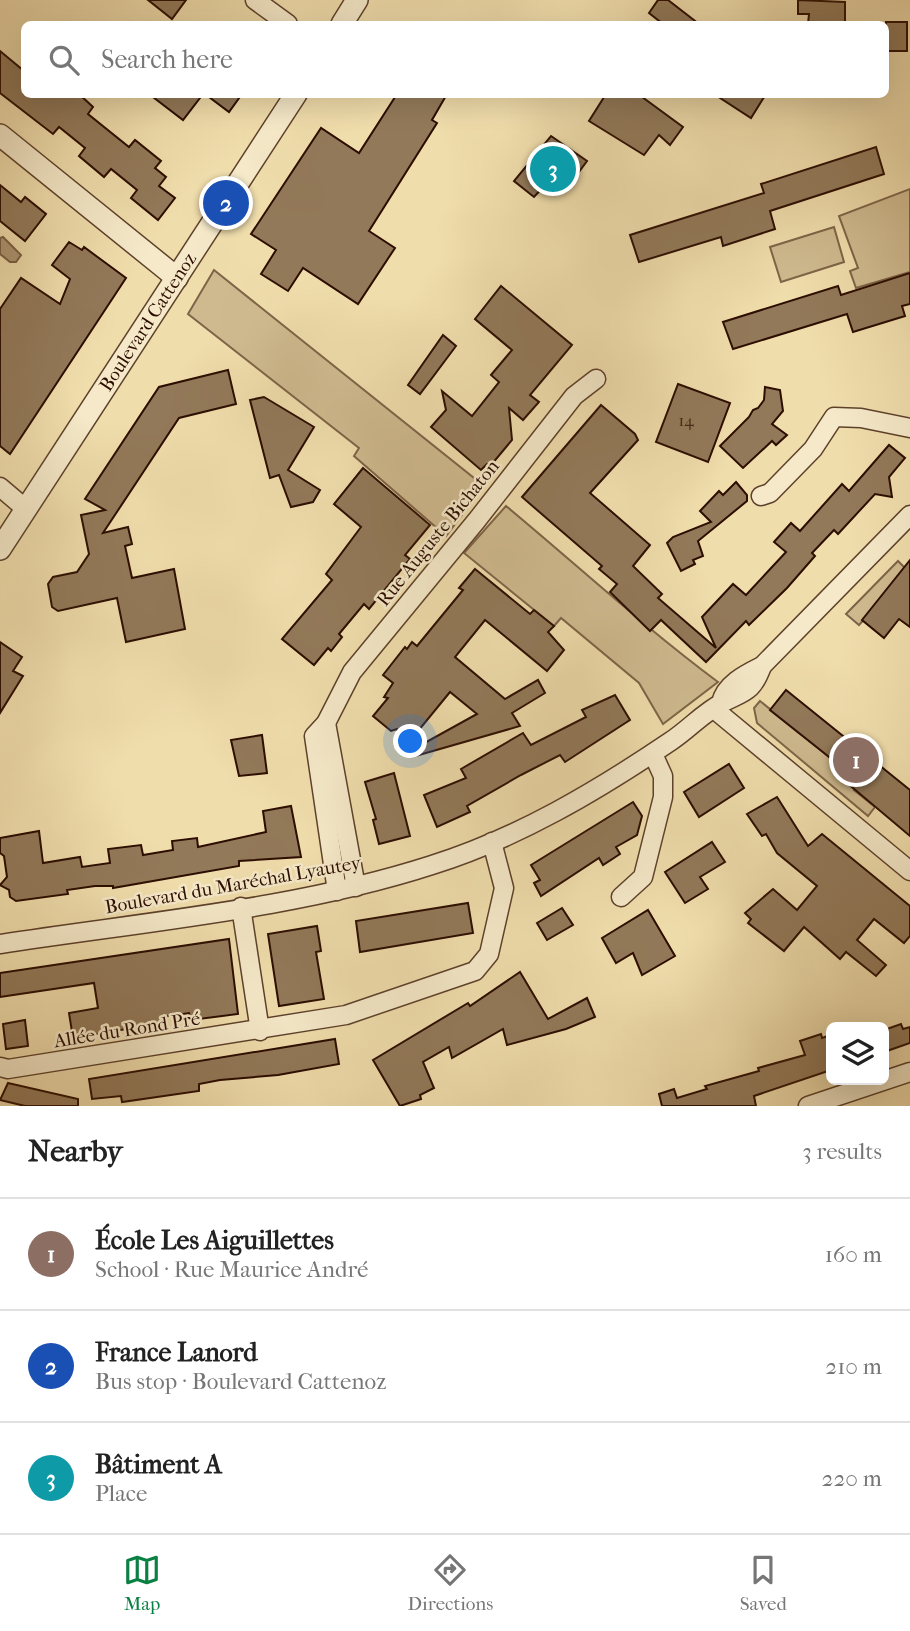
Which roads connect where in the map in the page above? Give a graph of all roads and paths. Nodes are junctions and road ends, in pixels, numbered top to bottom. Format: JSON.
{"nodes":[{"id":1,"x":255,"y":0,"type":"edge"},
{"id":2,"x":357,"y":0,"type":"edge"},
{"id":3,"x":284,"y":21,"type":"edge"},
{"id":4,"x":344,"y":21,"type":"edge"},
{"id":5,"x":293,"y":98,"type":"edge"},
{"id":6,"x":0,"y":135,"type":"edge"},
{"id":7,"x":177,"y":278,"type":"junction"},
{"id":8,"x":596,"y":379,"type":"dead end"},
{"id":9,"x":910,"y":428,"type":"edge"},
{"id":10,"x":0,"y":487,"type":"edge"},
{"id":11,"x":761,"y":496,"type":"dead end"},
{"id":12,"x":26,"y":509,"type":"junction"},
{"id":13,"x":910,"y":515,"type":"edge"},
{"id":14,"x":0,"y":549,"type":"edge"},
{"id":15,"x":717,"y":706,"type":"junction"},
{"id":16,"x":326,"y":723,"type":"junction"},
{"id":17,"x":653,"y":754,"type":"junction"},
{"id":18,"x":492,"y":842,"type":"junction"},
{"id":19,"x":910,"y":871,"type":"edge"},
{"id":20,"x":356,"y":887,"type":"junction"},
{"id":21,"x":337,"y":891,"type":"junction"},
{"id":22,"x":621,"y":897,"type":"dead end"},
{"id":23,"x":241,"y":907,"type":"junction"},
{"id":24,"x":0,"y":944,"type":"edge"},
{"id":25,"x":260,"y":1031,"type":"junction"},
{"id":26,"x":0,"y":1067,"type":"edge"},
{"id":27,"x":910,"y":1072,"type":"edge"},
{"id":28,"x":808,"y":1106,"type":"edge"}],
"edges":[{"from":1,"to":3,"type":"street"},
{"from":2,"to":4,"type":"street"},
{"from":5,"to":7,"type":"street","name":"Boulevard Cattenoz"},
{"from":6,"to":7,"type":"street"},
{"from":7,"to":12,"type":"street","name":"Boulevard Cattenoz"},
{"from":8,"to":16,"type":"street","name":"Rue Auguste Bichaton"},
{"from":9,"to":11,"type":"street"},
{"from":10,"to":12,"type":"street"},
{"from":12,"to":14,"type":"street","name":"Boulevard Cattenoz"},
{"from":13,"to":15,"type":"street","name":"Boulevard du Maréchal Lyautey"},
{"from":15,"to":17,"type":"street","name":"Boulevard du Maréchal Lyautey"},
{"from":15,"to":19,"type":"street"},
{"from":16,"to":20,"type":"street"},
{"from":16,"to":21,"type":"street","name":"Rue Auguste Bichaton"},
{"from":17,"to":18,"type":"street","name":"Boulevard du Maréchal Lyautey"},
{"from":17,"to":22,"type":"street"},
{"from":18,"to":20,"type":"street","name":"Boulevard du Maréchal Lyautey"},
{"from":18,"to":25,"type":"street","name":"Allée du Rond Pré"},
{"from":20,"to":21,"type":"street","name":"Boulevard du Maréchal Lyautey"},
{"from":21,"to":23,"type":"street","name":"Boulevard du Maréchal Lyautey"},
{"from":23,"to":24,"type":"street","name":"Boulevard du Maréchal Lyautey"},
{"from":23,"to":25,"type":"street"},
{"from":25,"to":26,"type":"street","name":"Allée du Rond Pré"},
{"from":27,"to":28,"type":"street"}]}
